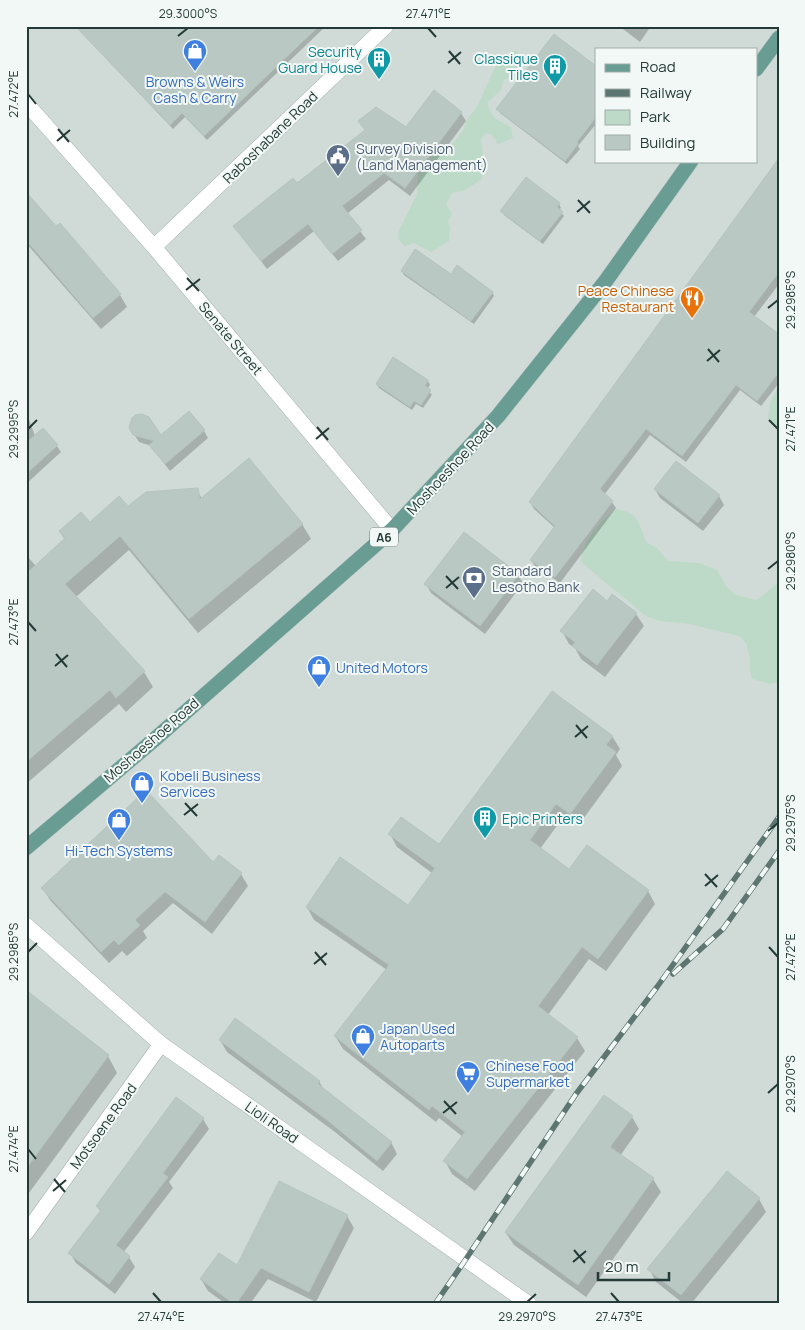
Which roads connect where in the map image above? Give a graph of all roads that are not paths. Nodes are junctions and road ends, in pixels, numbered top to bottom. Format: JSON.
{"nodes":[{"id":1,"x":386,"y":26,"type":"edge"},
{"id":2,"x":779,"y":38,"type":"edge"},
{"id":3,"x":758,"y":66,"type":"edge"},
{"id":4,"x":26,"y":104,"type":"edge"},
{"id":5,"x":690,"y":162,"type":"edge"},
{"id":6,"x":154,"y":247,"type":"junction"},
{"id":7,"x":392,"y":530,"type":"junction"},
{"id":8,"x":26,"y":848,"type":"edge"},
{"id":9,"x":26,"y":925,"type":"edge"},
{"id":10,"x":161,"y":1044,"type":"junction"},
{"id":11,"x":26,"y":1233,"type":"edge"},
{"id":12,"x":529,"y":1304,"type":"edge"}],
"edges":[{"from":1,"to":6,"type":"street","name":"Raboshabane Road"},
{"from":2,"to":3,"type":"main road"},
{"from":4,"to":6,"type":"street","name":"Senate Street"},
{"from":5,"to":7,"type":"main road","name":"Moshoeshoe Road","number":"A6"},
{"from":6,"to":7,"type":"street","name":"Senate Street"},
{"from":7,"to":8,"type":"main road","name":"Moshoeshoe Road","number":"A6"},
{"from":9,"to":10,"type":"street","name":"Lioli Road"},
{"from":10,"to":11,"type":"street","name":"Motsoene Road"},
{"from":10,"to":12,"type":"street","name":"Lioli Road"}]}
